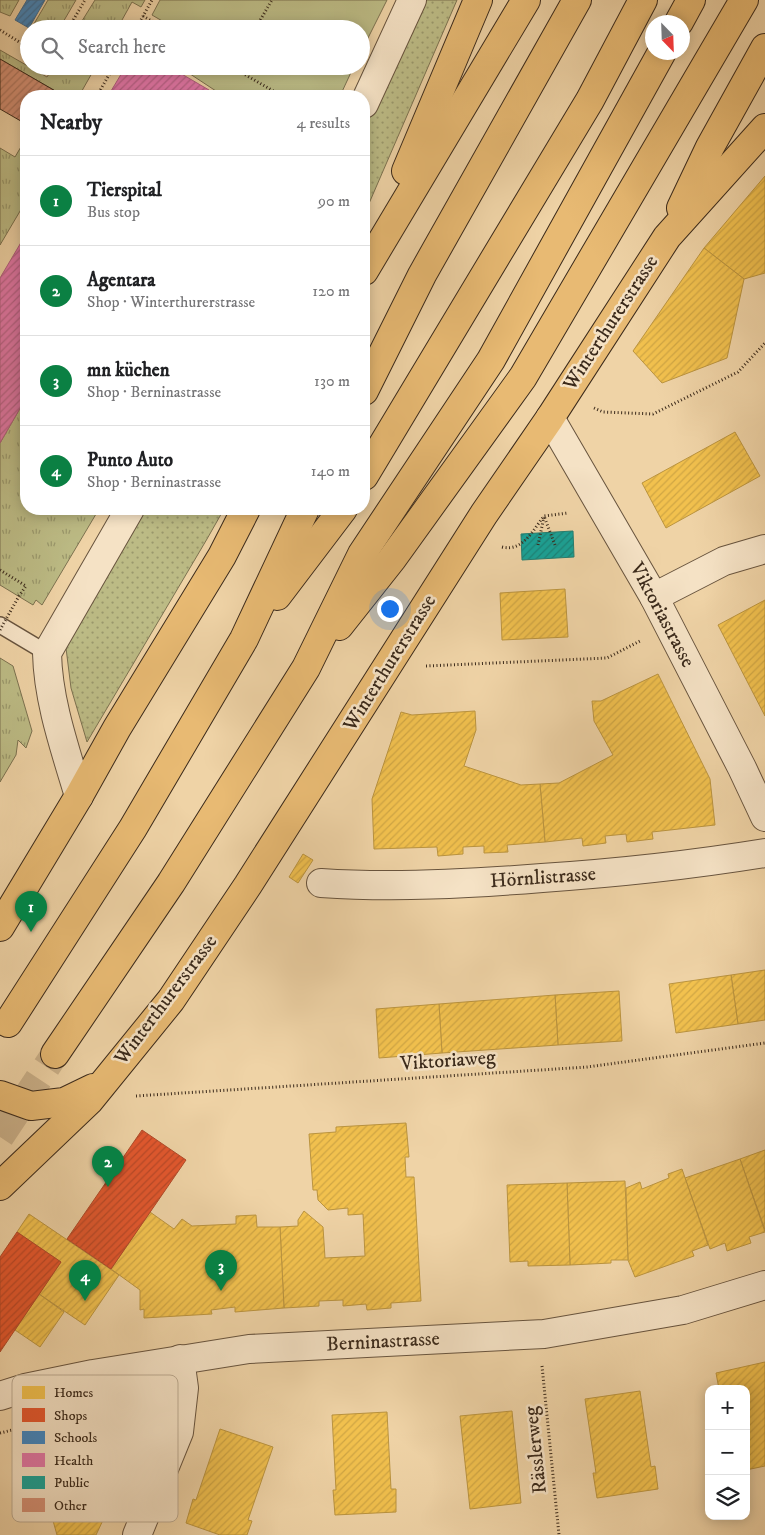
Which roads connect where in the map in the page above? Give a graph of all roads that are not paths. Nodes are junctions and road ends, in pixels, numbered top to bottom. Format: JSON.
{"nodes":[{"id":1,"x":412,"y":0,"type":"edge"},
{"id":2,"x":478,"y":0,"type":"edge"},
{"id":3,"x":526,"y":0,"type":"edge"},
{"id":4,"x":577,"y":0,"type":"edge"},
{"id":5,"x":642,"y":0,"type":"edge"},
{"id":6,"x":691,"y":0,"type":"edge"},
{"id":7,"x":744,"y":0,"type":"edge"},
{"id":8,"x":683,"y":15,"type":"edge"},
{"id":9,"x":765,"y":48,"type":"edge"},
{"id":10,"x":658,"y":60,"type":"edge"},
{"id":11,"x":370,"y":91,"type":"edge"},
{"id":12,"x":765,"y":128,"type":"edge"},
{"id":13,"x":667,"y":237,"type":"junction"},
{"id":14,"x":370,"y":257,"type":"edge"},
{"id":15,"x":370,"y":261,"type":"edge"},
{"id":16,"x":370,"y":379,"type":"edge"},
{"id":17,"x":550,"y":418,"type":"junction"},
{"id":18,"x":370,"y":466,"type":"edge"},
{"id":19,"x":127,"y":515,"type":"edge"},
{"id":20,"x":243,"y":515,"type":"edge"},
{"id":21,"x":302,"y":515,"type":"edge"},
{"id":22,"x":338,"y":515,"type":"edge"},
{"id":23,"x":765,"y":549,"type":"edge"},
{"id":24,"x":654,"y":597,"type":"junction"},
{"id":25,"x":0,"y":625,"type":"edge"},
{"id":26,"x":244,"y":639,"type":"junction"},
{"id":27,"x":47,"y":652,"type":"junction"},
{"id":28,"x":306,"y":668,"type":"junction"},
{"id":29,"x":79,"y":796,"type":"junction"},
{"id":30,"x":765,"y":817,"type":"edge"},
{"id":31,"x":765,"y":853,"type":"edge"},
{"id":32,"x":321,"y":883,"type":"dead end"},
{"id":33,"x":0,"y":927,"type":"edge"},
{"id":34,"x":8,"y":1023,"type":"dead end"},
{"id":35,"x":55,"y":1054,"type":"tunnel mouth"},
{"id":36,"x":103,"y":1084,"type":"junction"},
{"id":37,"x":0,"y":1095,"type":"edge"},
{"id":38,"x":0,"y":1186,"type":"edge"},
{"id":39,"x":765,"y":1285,"type":"edge"},
{"id":40,"x":180,"y":1359,"type":"junction"},
{"id":41,"x":88,"y":1375,"type":"edge"},
{"id":42,"x":178,"y":1434,"type":"edge"},
{"id":43,"x":142,"y":1522,"type":"edge"},
{"id":44,"x":137,"y":1535,"type":"edge"}],
"edges":[{"from":1,"to":11,"type":"street"},
{"from":2,"to":14,"type":"main road"},
{"from":3,"to":15,"type":"main road"},
{"from":4,"to":16,"type":"main road"},
{"from":5,"to":18,"type":"main road"},
{"from":6,"to":8,"type":"main road"},
{"from":7,"to":28,"type":"main road"},
{"from":9,"to":13,"type":"main road"},
{"from":10,"to":28,"type":"main road"},
{"from":12,"to":13,"type":"main road","name":"Winterthurerstrasse"},
{"from":13,"to":17,"type":"main road","name":"Winterthurerstrasse"},
{"from":17,"to":24,"type":"street","name":"Viktoriastrasse"},
{"from":17,"to":36,"type":"main road","name":"Winterthurerstrasse"},
{"from":19,"to":27,"type":"street"},
{"from":20,"to":29,"type":"main road"},
{"from":21,"to":26,"type":"main road"},
{"from":22,"to":26,"type":"main road"},
{"from":23,"to":24,"type":"street"},
{"from":24,"to":30,"type":"street","name":"Viktoriastrasse"},
{"from":25,"to":27,"type":"lane"},
{"from":26,"to":34,"type":"main road"},
{"from":27,"to":29,"type":"street"},
{"from":28,"to":35,"type":"main road"},
{"from":29,"to":33,"type":"main road"},
{"from":31,"to":32,"type":"street","name":"Hörnlistrasse"},
{"from":36,"to":37,"type":"main road"},
{"from":36,"to":38,"type":"main road","name":"Winterthurerstrasse"},
{"from":39,"to":40,"type":"street","name":"Berninastrasse"},
{"from":40,"to":41,"type":"street","name":"Berninastrasse"},
{"from":40,"to":42,"type":"street"},
{"from":43,"to":44,"type":"street"}]}
